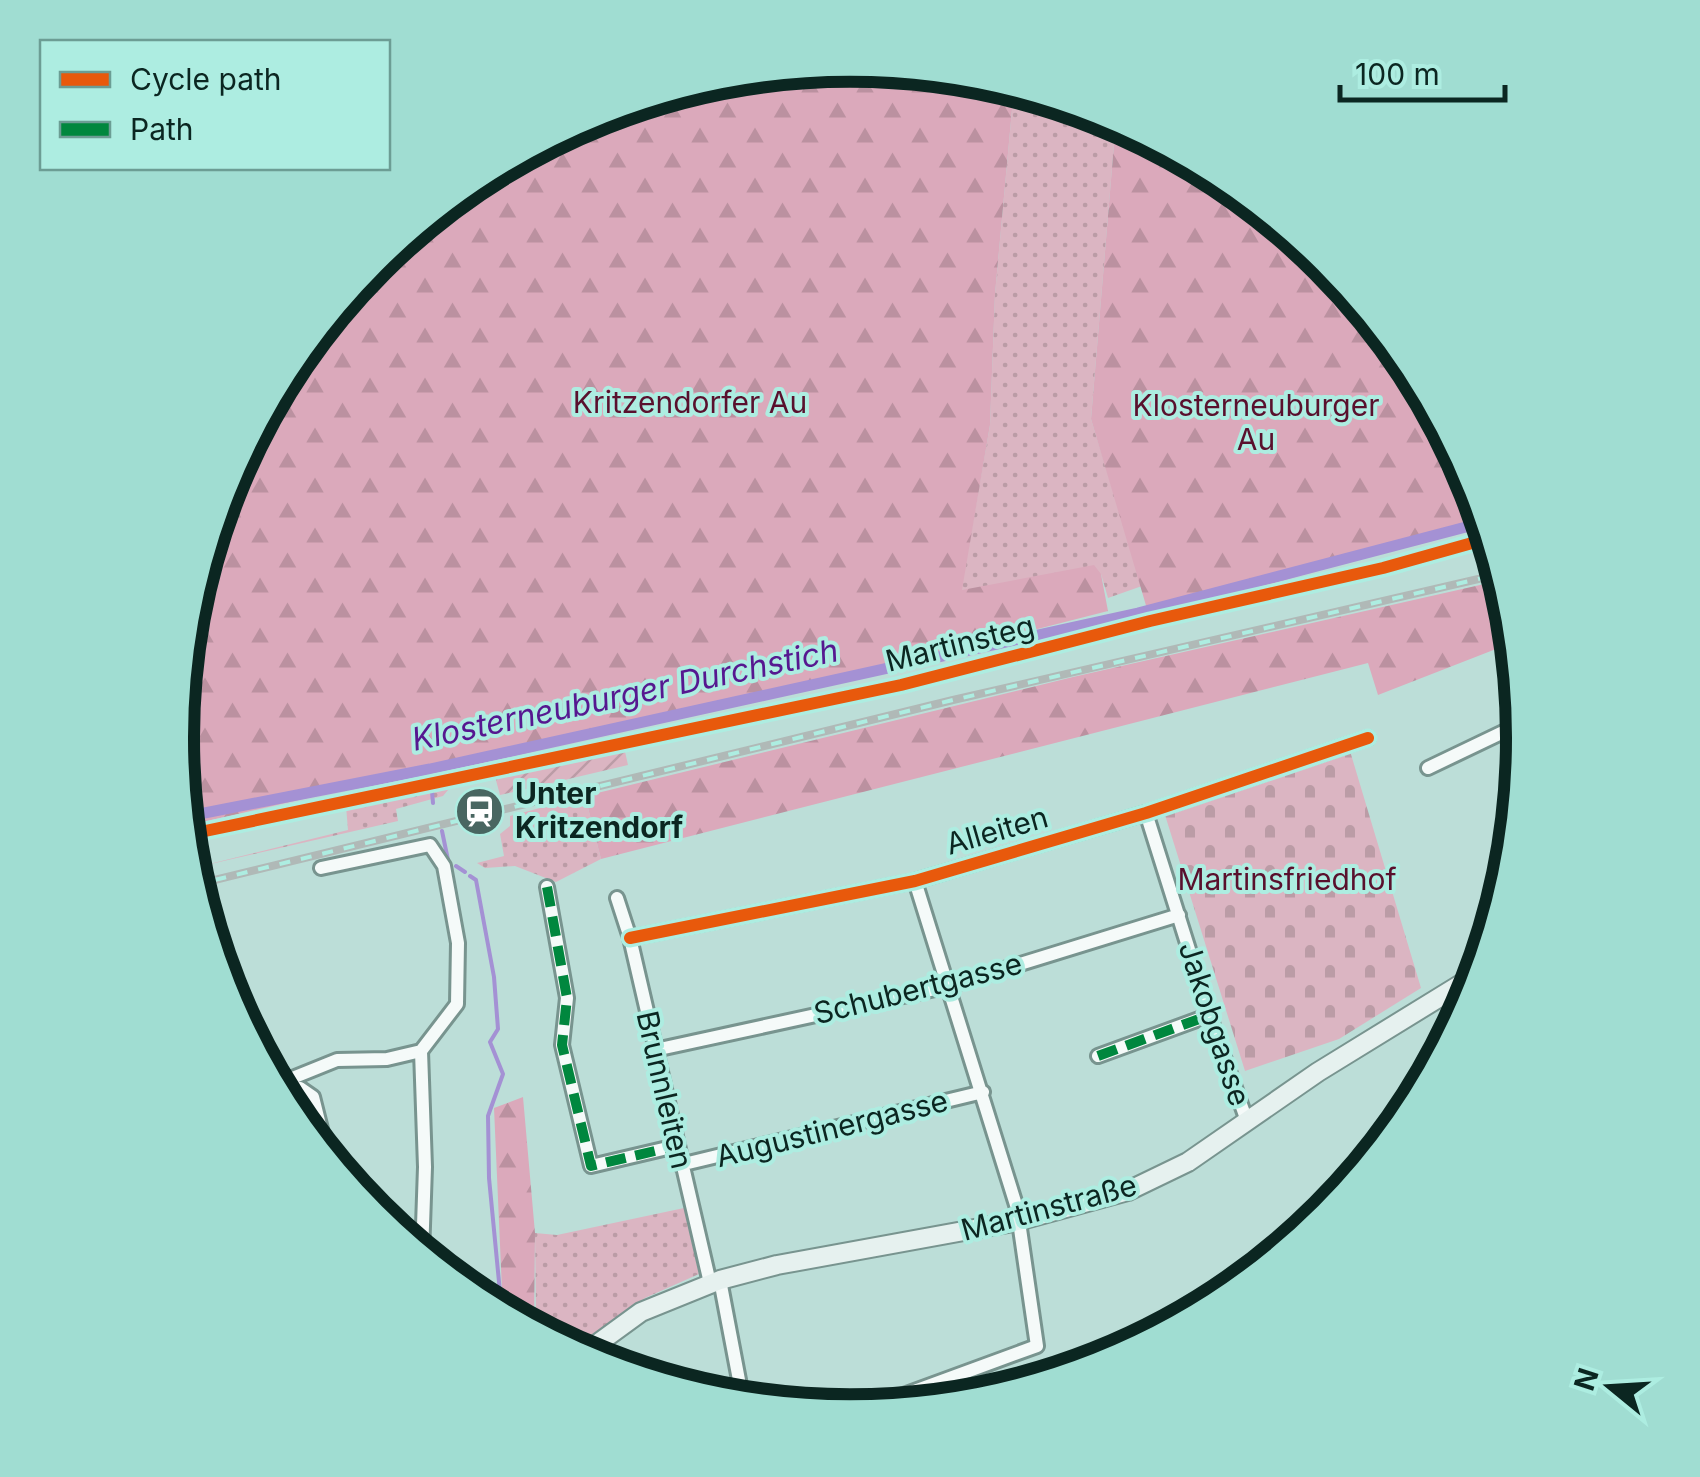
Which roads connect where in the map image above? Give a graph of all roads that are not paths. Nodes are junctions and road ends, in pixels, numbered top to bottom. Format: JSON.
{"nodes":[{"id":1,"x":1506,"y":731,"type":"edge"},
{"id":2,"x":1368,"y":738,"type":"dead end"},
{"id":3,"x":1428,"y":768,"type":"dead end"},
{"id":4,"x":1146,"y":813,"type":"junction"},
{"id":5,"x":321,"y":868,"type":"dead end"},
{"id":6,"x":915,"y":881,"type":"junction"},
{"id":7,"x":547,"y":888,"type":"dead end"},
{"id":8,"x":617,"y":898,"type":"dead end"},
{"id":9,"x":1178,"y":915,"type":"junction"},
{"id":10,"x":630,"y":938,"type":"junction"},
{"id":11,"x":949,"y":986,"type":"junction"},
{"id":12,"x":1457,"y":986,"type":"edge"},
{"id":13,"x":1210,"y":1014,"type":"junction"},
{"id":14,"x":655,"y":1050,"type":"junction"},
{"id":15,"x":420,"y":1051,"type":"junction"},
{"id":16,"x":1098,"y":1056,"type":"dead end"},
{"id":17,"x":290,"y":1079,"type":"edge"},
{"id":18,"x":296,"y":1089,"type":"edge"},
{"id":19,"x":983,"y":1092,"type":"junction"},
{"id":20,"x":1247,"y":1120,"type":"junction"},
{"id":21,"x":320,"y":1124,"type":"edge"},
{"id":22,"x":676,"y":1146,"type":"junction"},
{"id":23,"x":680,"y":1165,"type":"junction"},
{"id":24,"x":1018,"y":1220,"type":"junction"},
{"id":25,"x":423,"y":1236,"type":"edge"},
{"id":26,"x":715,"y":1282,"type":"junction"},
{"id":27,"x":598,"y":1344,"type":"edge"},
{"id":28,"x":740,"y":1385,"type":"edge"},
{"id":29,"x":914,"y":1391,"type":"edge"}],
"edges":[{"from":1,"to":3,"type":"street"},
{"from":2,"to":4,"type":"street","name":"Alleiten"},
{"from":4,"to":6,"type":"street","name":"Alleiten"},
{"from":4,"to":9,"type":"street","name":"Jakobgasse"},
{"from":5,"to":15,"type":"street"},
{"from":6,"to":10,"type":"street","name":"Alleiten"},
{"from":6,"to":11,"type":"street"},
{"from":7,"to":22,"type":"street"},
{"from":8,"to":10,"type":"street","name":"Brunnleiten"},
{"from":9,"to":11,"type":"street","name":"Schubertgasse"},
{"from":9,"to":13,"type":"street","name":"Jakobgasse"},
{"from":10,"to":14,"type":"street","name":"Brunnleiten"},
{"from":11,"to":14,"type":"street","name":"Schubertgasse"},
{"from":11,"to":19,"type":"street"},
{"from":12,"to":20,"type":"main road","name":"Martinstraße"},
{"from":13,"to":16,"type":"street"},
{"from":13,"to":20,"type":"street","name":"Jakobgasse"},
{"from":14,"to":22,"type":"street","name":"Brunnleiten"},
{"from":15,"to":17,"type":"street"},
{"from":15,"to":25,"type":"street"},
{"from":18,"to":21,"type":"street"},
{"from":19,"to":23,"type":"street","name":"Augustinergasse"},
{"from":19,"to":24,"type":"street"},
{"from":20,"to":24,"type":"main road","name":"Martinstraße"},
{"from":22,"to":23,"type":"street","name":"Brunnleiten"},
{"from":23,"to":26,"type":"street","name":"Brunnleiten"},
{"from":24,"to":26,"type":"main road","name":"Martinstraße"},
{"from":24,"to":29,"type":"street"},
{"from":26,"to":27,"type":"main road","name":"Martinstraße"},
{"from":26,"to":28,"type":"street","name":"Brunnleiten"}]}
